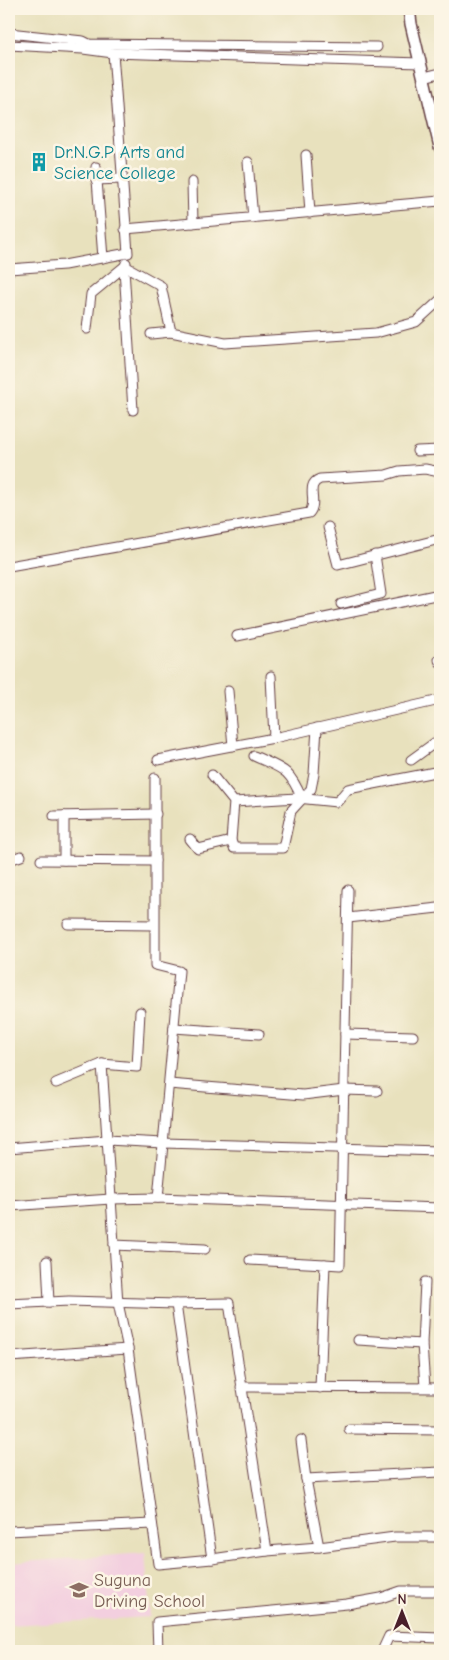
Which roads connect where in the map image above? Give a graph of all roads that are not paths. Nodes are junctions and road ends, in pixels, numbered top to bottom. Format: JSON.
{"nodes":[{"id":1,"x":409,"y":9,"type":"edge"},
{"id":2,"x":9,"y":33,"type":"edge"},
{"id":3,"x":9,"y":45,"type":"edge"},
{"id":4,"x":377,"y":47,"type":"dead end"},
{"id":5,"x":113,"y":53,"type":"junction"},
{"id":6,"x":420,"y":63,"type":"junction"},
{"id":7,"x":440,"y":73,"type":"edge"},
{"id":8,"x":424,"y":77,"type":"junction"},
{"id":9,"x":440,"y":148,"type":"edge"},
{"id":10,"x":306,"y":155,"type":"dead end"},
{"id":11,"x":248,"y":162,"type":"dead end"},
{"id":12,"x":96,"y":167,"type":"dead end"},
{"id":13,"x":96,"y":180,"type":"junction"},
{"id":14,"x":122,"y":180,"type":"junction"},
{"id":15,"x":192,"y":182,"type":"dead end"},
{"id":16,"x":440,"y":201,"type":"edge"},
{"id":17,"x":310,"y":212,"type":"junction"},
{"id":18,"x":253,"y":218,"type":"junction"},
{"id":19,"x":192,"y":223,"type":"junction"},
{"id":20,"x":125,"y":229,"type":"junction"},
{"id":21,"x":127,"y":253,"type":"junction"},
{"id":22,"x":102,"y":258,"type":"junction"},
{"id":23,"x":125,"y":266,"type":"junction"},
{"id":24,"x":9,"y":270,"type":"edge"},
{"id":25,"x":440,"y":300,"type":"edge"},
{"id":26,"x":87,"y":329,"type":"dead end"},
{"id":27,"x":172,"y":332,"type":"junction"},
{"id":28,"x":152,"y":334,"type":"dead end"},
{"id":29,"x":133,"y":410,"type":"dead end"},
{"id":30,"x":440,"y":450,"type":"edge"},
{"id":31,"x":416,"y":451,"type":"dead end"},
{"id":32,"x":440,"y":472,"type":"edge"},
{"id":33,"x":328,"y":527,"type":"dead end"},
{"id":34,"x":440,"y":539,"type":"edge"},
{"id":35,"x":375,"y":555,"type":"junction"},
{"id":36,"x":9,"y":566,"type":"edge"},
{"id":37,"x":440,"y":594,"type":"edge"},
{"id":38,"x":340,"y":604,"type":"dead end"},
{"id":39,"x":237,"y":636,"type":"dead end"},
{"id":40,"x":271,"y":676,"type":"dead end"},
{"id":41,"x":228,"y":690,"type":"dead end"},
{"id":42,"x":440,"y":700,"type":"edge"},
{"id":43,"x":317,"y":728,"type":"junction"},
{"id":44,"x":274,"y":738,"type":"junction"},
{"id":45,"x":440,"y":739,"type":"edge"},
{"id":46,"x":233,"y":746,"type":"junction"},
{"id":47,"x":254,"y":756,"type":"dead end"},
{"id":48,"x":158,"y":760,"type":"dead end"},
{"id":49,"x":410,"y":760,"type":"dead end"},
{"id":50,"x":440,"y":771,"type":"edge"},
{"id":51,"x":212,"y":775,"type":"dead end"},
{"id":52,"x":156,"y":778,"type":"dead end"},
{"id":53,"x":302,"y":799,"type":"junction"},
{"id":54,"x":234,"y":802,"type":"junction"},
{"id":55,"x":156,"y":814,"type":"junction"},
{"id":56,"x":190,"y":839,"type":"dead end"},
{"id":57,"x":231,"y":841,"type":"junction"},
{"id":58,"x":21,"y":856,"type":"dead end"},
{"id":59,"x":9,"y":860,"type":"edge"},
{"id":60,"x":41,"y":860,"type":"dead end"},
{"id":61,"x":64,"y":860,"type":"junction"},
{"id":62,"x":155,"y":861,"type":"junction"},
{"id":63,"x":348,"y":890,"type":"dead end"},
{"id":64,"x":438,"y":908,"type":"dead end"},
{"id":65,"x":348,"y":918,"type":"junction"},
{"id":66,"x":68,"y":924,"type":"dead end"},
{"id":67,"x":154,"y":925,"type":"junction"},
{"id":68,"x":140,"y":1012,"type":"dead end"},
{"id":69,"x":174,"y":1028,"type":"junction"},
{"id":70,"x":259,"y":1034,"type":"dead end"},
{"id":71,"x":345,"y":1034,"type":"junction"},
{"id":72,"x":413,"y":1036,"type":"dead end"},
{"id":73,"x":102,"y":1064,"type":"junction"},
{"id":74,"x":56,"y":1083,"type":"dead end"},
{"id":75,"x":169,"y":1084,"type":"junction"},
{"id":76,"x":344,"y":1090,"type":"junction"},
{"id":77,"x":378,"y":1091,"type":"dead end"},
{"id":78,"x":107,"y":1140,"type":"junction"},
{"id":79,"x":163,"y":1144,"type":"junction"},
{"id":80,"x":9,"y":1148,"type":"edge"},
{"id":81,"x":343,"y":1148,"type":"junction"},
{"id":82,"x":440,"y":1151,"type":"edge"},
{"id":83,"x":158,"y":1198,"type":"junction"},
{"id":84,"x":111,"y":1199,"type":"junction"},
{"id":85,"x":9,"y":1206,"type":"edge"},
{"id":86,"x":342,"y":1206,"type":"junction"},
{"id":87,"x":440,"y":1208,"type":"edge"},
{"id":88,"x":114,"y":1245,"type":"junction"},
{"id":89,"x":205,"y":1249,"type":"dead end"},
{"id":90,"x":250,"y":1260,"type":"dead end"},
{"id":91,"x":47,"y":1261,"type":"dead end"},
{"id":92,"x":325,"y":1264,"type":"junction"},
{"id":93,"x":426,"y":1282,"type":"dead end"},
{"id":94,"x":49,"y":1302,"type":"junction"},
{"id":95,"x":118,"y":1303,"type":"junction"},
{"id":96,"x":9,"y":1304,"type":"edge"},
{"id":97,"x":176,"y":1304,"type":"junction"},
{"id":98,"x":358,"y":1340,"type":"dead end"},
{"id":99,"x":422,"y":1344,"type":"junction"},
{"id":100,"x":128,"y":1349,"type":"junction"},
{"id":101,"x":9,"y":1358,"type":"edge"},
{"id":102,"x":241,"y":1387,"type":"junction"},
{"id":103,"x":425,"y":1387,"type":"junction"},
{"id":104,"x":320,"y":1388,"type":"junction"},
{"id":105,"x":440,"y":1388,"type":"edge"},
{"id":106,"x":349,"y":1429,"type":"dead end"},
{"id":107,"x":440,"y":1430,"type":"edge"},
{"id":108,"x":301,"y":1440,"type":"dead end"},
{"id":109,"x":440,"y":1472,"type":"edge"},
{"id":110,"x":306,"y":1479,"type":"junction"},
{"id":111,"x":152,"y":1524,"type":"junction"},
{"id":112,"x":9,"y":1531,"type":"edge"},
{"id":113,"x":440,"y":1537,"type":"edge"},
{"id":114,"x":320,"y":1547,"type":"junction"},
{"id":115,"x":267,"y":1551,"type":"junction"},
{"id":116,"x":212,"y":1559,"type":"junction"},
{"id":117,"x":440,"y":1591,"type":"edge"},
{"id":118,"x":440,"y":1638,"type":"edge"},
{"id":119,"x":158,"y":1651,"type":"edge"},
{"id":120,"x":382,"y":1651,"type":"edge"}],
"edges":[{"from":1,"to":6,"type":"main road"},
{"from":2,"to":4,"type":"street"},
{"from":3,"to":5,"type":"street"},
{"from":5,"to":6,"type":"street"},
{"from":5,"to":14,"type":"street"},
{"from":6,"to":8,"type":"main road"},
{"from":7,"to":8,"type":"street"},
{"from":8,"to":9,"type":"main road"},
{"from":10,"to":17,"type":"street"},
{"from":11,"to":18,"type":"street"},
{"from":12,"to":13,"type":"street"},
{"from":13,"to":14,"type":"street"},
{"from":13,"to":22,"type":"street"},
{"from":14,"to":20,"type":"street"},
{"from":15,"to":19,"type":"street"},
{"from":16,"to":17,"type":"street"},
{"from":17,"to":18,"type":"street"},
{"from":18,"to":19,"type":"street"},
{"from":19,"to":20,"type":"street"},
{"from":20,"to":21,"type":"street"},
{"from":21,"to":22,"type":"street"},
{"from":21,"to":23,"type":"street"},
{"from":22,"to":24,"type":"street"},
{"from":23,"to":26,"type":"street"},
{"from":23,"to":27,"type":"street"},
{"from":23,"to":29,"type":"street"},
{"from":25,"to":27,"type":"street"},
{"from":27,"to":28,"type":"street"},
{"from":30,"to":31,"type":"street"},
{"from":32,"to":36,"type":"street"},
{"from":33,"to":35,"type":"street"},
{"from":34,"to":35,"type":"street"},
{"from":35,"to":38,"type":"street"},
{"from":37,"to":39,"type":"street"},
{"from":40,"to":44,"type":"street"},
{"from":41,"to":46,"type":"street"},
{"from":42,"to":43,"type":"street"},
{"from":43,"to":44,"type":"street"},
{"from":43,"to":53,"type":"street"},
{"from":44,"to":46,"type":"street"},
{"from":45,"to":49,"type":"street"},
{"from":46,"to":48,"type":"street"},
{"from":47,"to":53,"type":"street"},
{"from":50,"to":53,"type":"street"},
{"from":51,"to":54,"type":"street"},
{"from":52,"to":55,"type":"street"},
{"from":53,"to":54,"type":"street"},
{"from":53,"to":57,"type":"street"},
{"from":54,"to":57,"type":"street"},
{"from":55,"to":61,"type":"street"},
{"from":55,"to":62,"type":"street"},
{"from":56,"to":57,"type":"street"},
{"from":58,"to":59,"type":"street"},
{"from":60,"to":61,"type":"street"},
{"from":61,"to":62,"type":"street"},
{"from":62,"to":67,"type":"street"},
{"from":63,"to":65,"type":"street"},
{"from":64,"to":65,"type":"street"},
{"from":65,"to":71,"type":"street"},
{"from":66,"to":67,"type":"street"},
{"from":67,"to":69,"type":"street"},
{"from":68,"to":73,"type":"street"},
{"from":69,"to":70,"type":"street"},
{"from":69,"to":75,"type":"street"},
{"from":71,"to":72,"type":"street"},
{"from":71,"to":76,"type":"street"},
{"from":73,"to":74,"type":"street"},
{"from":73,"to":78,"type":"street"},
{"from":75,"to":76,"type":"street"},
{"from":75,"to":79,"type":"street"},
{"from":76,"to":77,"type":"street"},
{"from":76,"to":81,"type":"street"},
{"from":78,"to":79,"type":"street"},
{"from":78,"to":80,"type":"street"},
{"from":78,"to":84,"type":"street"},
{"from":79,"to":81,"type":"street"},
{"from":79,"to":83,"type":"street"},
{"from":81,"to":82,"type":"street"},
{"from":81,"to":86,"type":"street"},
{"from":83,"to":84,"type":"street"},
{"from":83,"to":86,"type":"street"},
{"from":84,"to":85,"type":"street"},
{"from":84,"to":88,"type":"street"},
{"from":86,"to":87,"type":"street"},
{"from":86,"to":92,"type":"street"},
{"from":88,"to":89,"type":"street"},
{"from":88,"to":95,"type":"street"},
{"from":90,"to":92,"type":"street"},
{"from":91,"to":94,"type":"street"},
{"from":92,"to":104,"type":"street"},
{"from":93,"to":99,"type":"street"},
{"from":94,"to":95,"type":"street"},
{"from":94,"to":96,"type":"street"},
{"from":95,"to":97,"type":"street"},
{"from":95,"to":100,"type":"street"},
{"from":97,"to":102,"type":"street"},
{"from":97,"to":116,"type":"street"},
{"from":98,"to":99,"type":"street"},
{"from":99,"to":103,"type":"street"},
{"from":100,"to":101,"type":"street"},
{"from":100,"to":111,"type":"street"},
{"from":102,"to":104,"type":"street"},
{"from":102,"to":115,"type":"street"},
{"from":103,"to":104,"type":"street"},
{"from":103,"to":105,"type":"street"},
{"from":106,"to":107,"type":"street"},
{"from":108,"to":110,"type":"street"},
{"from":109,"to":110,"type":"street"},
{"from":110,"to":114,"type":"street"},
{"from":111,"to":112,"type":"street"},
{"from":111,"to":116,"type":"street"},
{"from":113,"to":114,"type":"street"},
{"from":114,"to":115,"type":"street"},
{"from":115,"to":116,"type":"street"},
{"from":117,"to":119,"type":"street"},
{"from":118,"to":120,"type":"street"}]}
